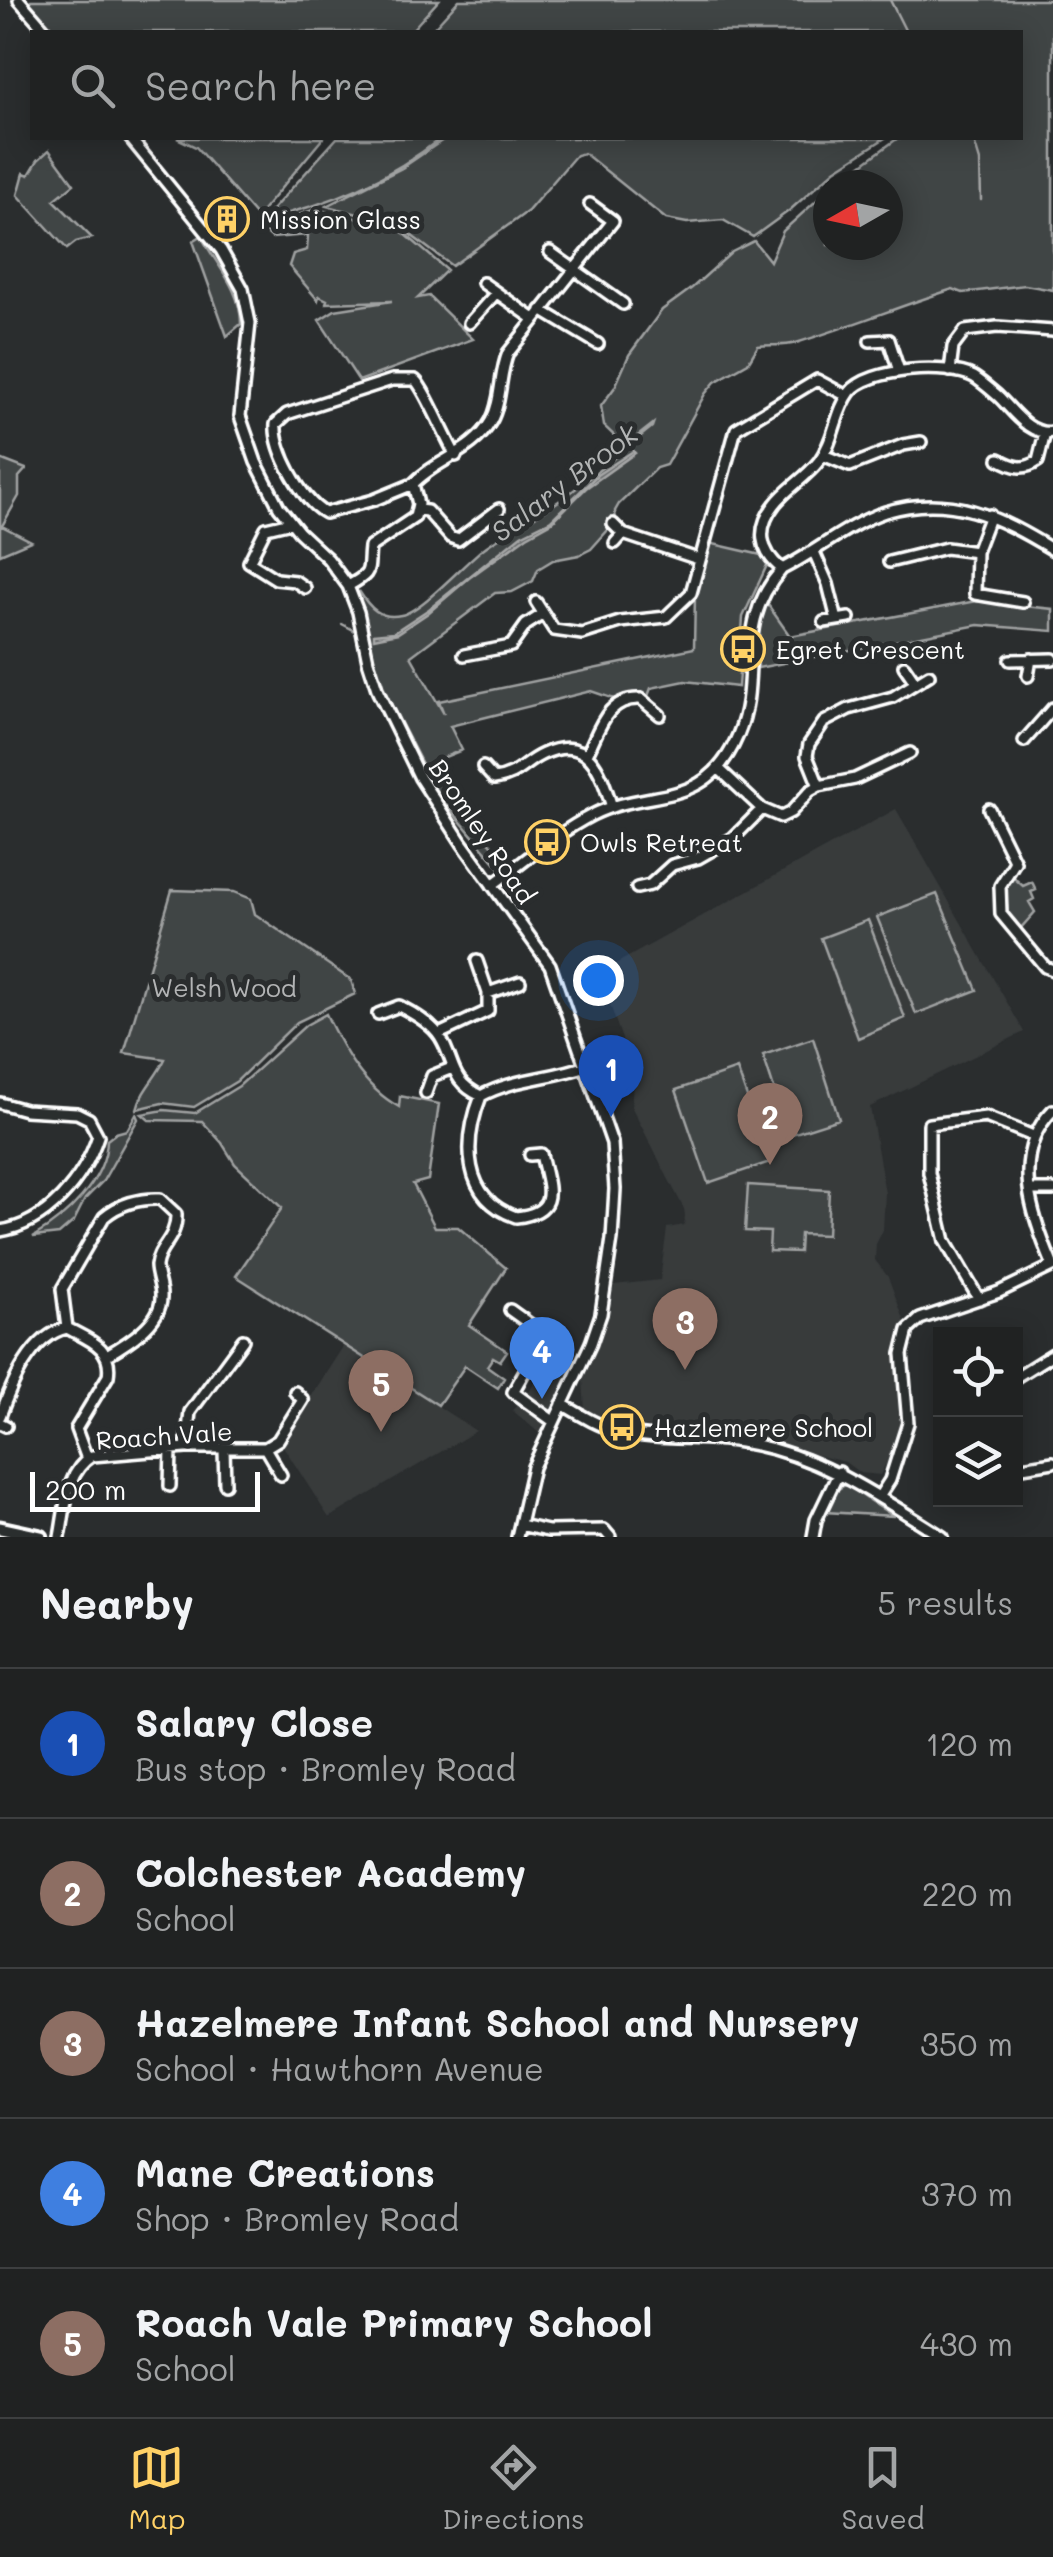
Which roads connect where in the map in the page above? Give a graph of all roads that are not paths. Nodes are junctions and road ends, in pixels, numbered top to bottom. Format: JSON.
{"nodes":[{"id":1,"x":20,"y":0,"type":"edge"},
{"id":2,"x":44,"y":30,"type":"edge"},
{"id":3,"x":132,"y":140,"type":"edge"},
{"id":4,"x":590,"y":204,"type":"dead end"},
{"id":5,"x":613,"y":221,"type":"junction"},
{"id":6,"x":624,"y":229,"type":"dead end"},
{"id":7,"x":550,"y":252,"type":"dead end"},
{"id":8,"x":574,"y":269,"type":"junction"},
{"id":9,"x":483,"y":283,"type":"dead end"},
{"id":10,"x":496,"y":292,"type":"junction"},
{"id":11,"x":608,"y":293,"type":"junction"},
{"id":12,"x":623,"y":304,"type":"dead end"},
{"id":13,"x":600,"y":305,"type":"dead end"},
{"id":14,"x":538,"y":315,"type":"junction"},
{"id":15,"x":469,"y":323,"type":"dead end"},
{"id":16,"x":1053,"y":331,"type":"edge"},
{"id":17,"x":573,"y":332,"type":"junction"},
{"id":18,"x":870,"y":341,"type":"dead end"},
{"id":19,"x":598,"y":344,"type":"dead end"},
{"id":20,"x":566,"y":345,"type":"dead end"},
{"id":21,"x":899,"y":371,"type":"junction"},
{"id":22,"x":950,"y":371,"type":"junction"},
{"id":23,"x":846,"y":396,"type":"junction"},
{"id":24,"x":1049,"y":433,"type":"edge"},
{"id":25,"x":922,"y":442,"type":"dead end"},
{"id":26,"x":823,"y":455,"type":"junction"},
{"id":27,"x":456,"y":456,"type":"junction"},
{"id":28,"x":999,"y":459,"type":"dead end"},
{"id":29,"x":412,"y":484,"type":"junction"},
{"id":30,"x":499,"y":509,"type":"dead end"},
{"id":31,"x":418,"y":510,"type":"junction"},
{"id":32,"x":990,"y":516,"type":"junction"},
{"id":33,"x":291,"y":522,"type":"junction"},
{"id":34,"x":613,"y":524,"type":"dead end"},
{"id":35,"x":622,"y":534,"type":"junction"},
{"id":36,"x":615,"y":543,"type":"dead end"},
{"id":37,"x":1053,"y":550,"type":"edge"},
{"id":38,"x":814,"y":552,"type":"junction"},
{"id":39,"x":976,"y":552,"type":"junction"},
{"id":40,"x":698,"y":559,"type":"junction"},
{"id":41,"x":889,"y":562,"type":"dead end"},
{"id":42,"x":782,"y":569,"type":"junction"},
{"id":43,"x":348,"y":586,"type":"junction"},
{"id":44,"x":305,"y":588,"type":"dead end"},
{"id":45,"x":975,"y":594,"type":"junction"},
{"id":46,"x":962,"y":596,"type":"dead end"},
{"id":47,"x":536,"y":602,"type":"dead end"},
{"id":48,"x":1023,"y":602,"type":"dead end"},
{"id":49,"x":543,"y":614,"type":"junction"},
{"id":50,"x":849,"y":618,"type":"dead end"},
{"id":51,"x":836,"y":620,"type":"junction"},
{"id":52,"x":824,"y":622,"type":"dead end"},
{"id":53,"x":464,"y":655,"type":"dead end"},
{"id":54,"x":1053,"y":658,"type":"edge"},
{"id":55,"x":1031,"y":659,"type":"junction"},
{"id":56,"x":1010,"y":660,"type":"dead end"},
{"id":57,"x":904,"y":666,"type":"dead end"},
{"id":58,"x":928,"y":674,"type":"dead end"},
{"id":59,"x":1028,"y":676,"type":"dead end"},
{"id":60,"x":915,"y":682,"type":"junction"},
{"id":61,"x":1053,"y":708,"type":"edge"},
{"id":62,"x":660,"y":715,"type":"dead end"},
{"id":63,"x":1024,"y":740,"type":"dead end"},
{"id":64,"x":910,"y":753,"type":"dead end"},
{"id":65,"x":587,"y":754,"type":"junction"},
{"id":66,"x":483,"y":767,"type":"dead end"},
{"id":67,"x":718,"y":768,"type":"junction"},
{"id":68,"x":819,"y":786,"type":"junction"},
{"id":69,"x":612,"y":807,"type":"junction"},
{"id":70,"x":762,"y":809,"type":"junction"},
{"id":71,"x":989,"y":809,"type":"dead end"},
{"id":72,"x":492,"y":885,"type":"junction"},
{"id":73,"x":636,"y":888,"type":"dead end"},
{"id":74,"x":477,"y":961,"type":"dead end"},
{"id":75,"x":1053,"y":970,"type":"edge"},
{"id":76,"x":520,"y":982,"type":"dead end"},
{"id":77,"x":488,"y":993,"type":"junction"},
{"id":78,"x":378,"y":1014,"type":"dead end"},
{"id":79,"x":438,"y":1034,"type":"junction"},
{"id":80,"x":586,"y":1066,"type":"junction"},
{"id":81,"x":452,"y":1068,"type":"junction"},
{"id":82,"x":426,"y":1093,"type":"dead end"},
{"id":83,"x":481,"y":1096,"type":"junction"},
{"id":84,"x":0,"y":1102,"type":"edge"},
{"id":85,"x":1053,"y":1110,"type":"edge"},
{"id":86,"x":1032,"y":1136,"type":"junction"},
{"id":87,"x":541,"y":1153,"type":"dead end"},
{"id":88,"x":1030,"y":1190,"type":"junction"},
{"id":89,"x":1053,"y":1190,"type":"edge"},
{"id":90,"x":0,"y":1231,"type":"edge"},
{"id":91,"x":1053,"y":1266,"type":"edge"},
{"id":92,"x":979,"y":1299,"type":"junction"},
{"id":93,"x":510,"y":1310,"type":"dead end"},
{"id":94,"x":67,"y":1328,"type":"junction"},
{"id":95,"x":244,"y":1340,"type":"dead end"},
{"id":96,"x":107,"y":1354,"type":"junction"},
{"id":97,"x":1053,"y":1354,"type":"edge"},
{"id":98,"x":1023,"y":1373,"type":"edge"},
{"id":99,"x":302,"y":1395,"type":"dead end"},
{"id":100,"x":562,"y":1404,"type":"junction"},
{"id":101,"x":553,"y":1421,"type":"junction"},
{"id":102,"x":2,"y":1422,"type":"edge"},
{"id":103,"x":186,"y":1448,"type":"junction"},
{"id":104,"x":266,"y":1448,"type":"junction"},
{"id":105,"x":170,"y":1450,"type":"junction"},
{"id":106,"x":224,"y":1450,"type":"junction"},
{"id":107,"x":87,"y":1459,"type":"junction"},
{"id":108,"x":1053,"y":1462,"type":"edge"},
{"id":109,"x":1023,"y":1467,"type":"edge"},
{"id":110,"x":839,"y":1472,"type":"junction"},
{"id":111,"x":281,"y":1474,"type":"dead end"},
{"id":112,"x":226,"y":1484,"type":"dead end"},
{"id":113,"x":170,"y":1486,"type":"dead end"},
{"id":114,"x":879,"y":1497,"type":"junction"},
{"id":115,"x":520,"y":1525,"type":"junction"},
{"id":116,"x":0,"y":1528,"type":"edge"},
{"id":117,"x":42,"y":1537,"type":"edge"},
{"id":118,"x":60,"y":1537,"type":"edge"},
{"id":119,"x":517,"y":1537,"type":"edge"},
{"id":120,"x":610,"y":1537,"type":"edge"},
{"id":121,"x":812,"y":1537,"type":"edge"},
{"id":122,"x":943,"y":1537,"type":"edge"}],
"edges":[{"from":1,"to":2,"type":"street"},
{"from":3,"to":33,"type":"street","name":"Bromley Road"},
{"from":4,"to":5,"type":"street"},
{"from":5,"to":6,"type":"street"},
{"from":5,"to":8,"type":"street"},
{"from":7,"to":8,"type":"street"},
{"from":8,"to":11,"type":"street"},
{"from":8,"to":14,"type":"street"},
{"from":9,"to":10,"type":"street"},
{"from":10,"to":14,"type":"street"},
{"from":10,"to":15,"type":"street"},
{"from":11,"to":12,"type":"street"},
{"from":11,"to":13,"type":"street"},
{"from":14,"to":17,"type":"street"},
{"from":14,"to":27,"type":"street"},
{"from":16,"to":22,"type":"street"},
{"from":17,"to":19,"type":"street"},
{"from":17,"to":20,"type":"street"},
{"from":18,"to":21,"type":"street"},
{"from":21,"to":22,"type":"street"},
{"from":21,"to":23,"type":"street"},
{"from":22,"to":24,"type":"street"},
{"from":23,"to":26,"type":"street"},
{"from":23,"to":40,"type":"street"},
{"from":24,"to":28,"type":"street"},
{"from":25,"to":26,"type":"street"},
{"from":26,"to":42,"type":"street"},
{"from":27,"to":29,"type":"street"},
{"from":27,"to":29,"type":"street"},
{"from":29,"to":31,"type":"street"},
{"from":30,"to":31,"type":"street"},
{"from":31,"to":43,"type":"street"},
{"from":32,"to":37,"type":"street"},
{"from":32,"to":38,"type":"street"},
{"from":32,"to":39,"type":"street"},
{"from":33,"to":43,"type":"street","name":"Bromley Road"},
{"from":33,"to":44,"type":"street"},
{"from":34,"to":35,"type":"street"},
{"from":35,"to":36,"type":"street"},
{"from":35,"to":40,"type":"street"},
{"from":38,"to":42,"type":"street"},
{"from":38,"to":51,"type":"street"},
{"from":39,"to":41,"type":"street"},
{"from":39,"to":45,"type":"street"},
{"from":40,"to":49,"type":"street"},
{"from":42,"to":67,"type":"street"},
{"from":43,"to":72,"type":"street","name":"Bromley Road"},
{"from":45,"to":46,"type":"street"},
{"from":45,"to":48,"type":"street"},
{"from":47,"to":49,"type":"street"},
{"from":49,"to":53,"type":"street"},
{"from":50,"to":51,"type":"street"},
{"from":51,"to":52,"type":"street"},
{"from":54,"to":55,"type":"street"},
{"from":55,"to":56,"type":"street"},
{"from":55,"to":59,"type":"street"},
{"from":57,"to":60,"type":"street"},
{"from":58,"to":60,"type":"street"},
{"from":60,"to":68,"type":"street"},
{"from":61,"to":63,"type":"street"},
{"from":62,"to":65,"type":"street"},
{"from":64,"to":68,"type":"street"},
{"from":65,"to":66,"type":"street"},
{"from":65,"to":69,"type":"street"},
{"from":67,"to":69,"type":"street"},
{"from":67,"to":70,"type":"street"},
{"from":68,"to":70,"type":"street"},
{"from":69,"to":72,"type":"street"},
{"from":70,"to":73,"type":"street"},
{"from":71,"to":75,"type":"street"},
{"from":72,"to":80,"type":"street","name":"Bromley Road"},
{"from":74,"to":77,"type":"street"},
{"from":76,"to":77,"type":"street"},
{"from":77,"to":79,"type":"street"},
{"from":78,"to":79,"type":"street"},
{"from":79,"to":81,"type":"street"},
{"from":80,"to":83,"type":"street"},
{"from":80,"to":100,"type":"street","name":"Bromley Road"},
{"from":81,"to":82,"type":"street"},
{"from":81,"to":83,"type":"street"},
{"from":83,"to":87,"type":"street"},
{"from":84,"to":90,"type":"street"},
{"from":85,"to":86,"type":"street"},
{"from":86,"to":88,"type":"street"},
{"from":86,"to":92,"type":"street"},
{"from":88,"to":89,"type":"street"},
{"from":88,"to":91,"type":"street"},
{"from":91,"to":92,"type":"street"},
{"from":92,"to":114,"type":"street"},
{"from":93,"to":101,"type":"street"},
{"from":94,"to":96,"type":"street"},
{"from":94,"to":96,"type":"street"},
{"from":94,"to":102,"type":"street"},
{"from":95,"to":103,"type":"street"},
{"from":96,"to":107,"type":"street"},
{"from":97,"to":98,"type":"street"},
{"from":99,"to":104,"type":"street","name":"Roach Vale"},
{"from":100,"to":101,"type":"street","name":"Bromley Road"},
{"from":100,"to":110,"type":"street"},
{"from":101,"to":115,"type":"street","name":"Bromley Road"},
{"from":103,"to":105,"type":"street","name":"Roach Vale"},
{"from":103,"to":106,"type":"street","name":"Roach Vale"},
{"from":104,"to":106,"type":"street","name":"Roach Vale"},
{"from":104,"to":111,"type":"street"},
{"from":105,"to":107,"type":"street","name":"Roach Vale"},
{"from":105,"to":113,"type":"street"},
{"from":106,"to":112,"type":"street"},
{"from":107,"to":118,"type":"street","name":"Roach Vale"},
{"from":108,"to":109,"type":"street"},
{"from":110,"to":114,"type":"street"},
{"from":110,"to":121,"type":"street"},
{"from":114,"to":122,"type":"street"},
{"from":115,"to":119,"type":"street","name":"Bromley Road"},
{"from":115,"to":120,"type":"street"},
{"from":116,"to":117,"type":"main road"}]}
